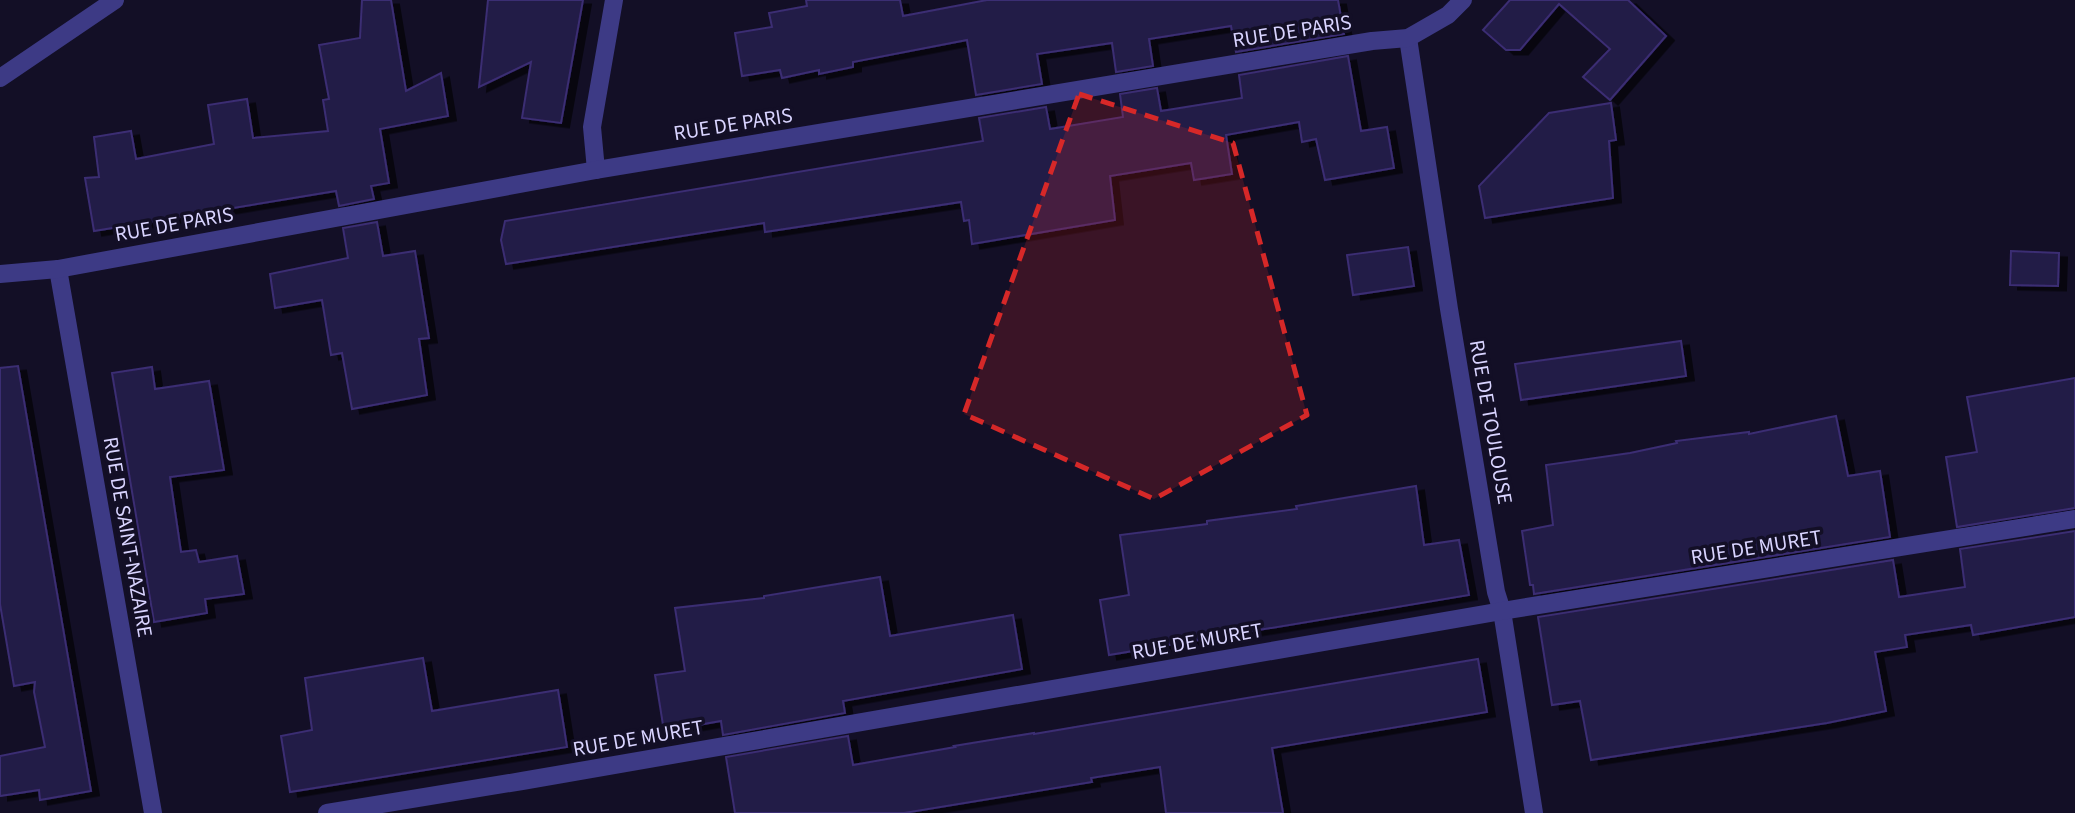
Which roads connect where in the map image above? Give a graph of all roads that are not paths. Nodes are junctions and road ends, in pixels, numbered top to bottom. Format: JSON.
{"nodes":[{"id":1,"x":114,"y":0,"type":"edge"},
{"id":2,"x":614,"y":0,"type":"edge"},
{"id":3,"x":1463,"y":0,"type":"edge"},
{"id":4,"x":1408,"y":38,"type":"junction"},
{"id":5,"x":0,"y":78,"type":"edge"},
{"id":6,"x":596,"y":170,"type":"junction"},
{"id":7,"x":58,"y":269,"type":"junction"},
{"id":8,"x":0,"y":274,"type":"edge"},
{"id":9,"x":2075,"y":519,"type":"edge"},
{"id":10,"x":1502,"y":611,"type":"junction"},
{"id":11,"x":153,"y":813,"type":"edge"},
{"id":12,"x":327,"y":813,"type":"edge"},
{"id":13,"x":1534,"y":813,"type":"edge"}],
"edges":[{"from":1,"to":5,"type":"street"},
{"from":2,"to":6,"type":"street"},
{"from":3,"to":4,"type":"street","name":"RUE DE PARIS"},
{"from":4,"to":6,"type":"street","name":"RUE DE PARIS"},
{"from":4,"to":10,"type":"street","name":"RUE DE TOULOUSE"},
{"from":6,"to":7,"type":"street","name":"RUE DE PARIS"},
{"from":7,"to":8,"type":"street","name":"RUE DE PARIS"},
{"from":7,"to":11,"type":"street","name":"RUE DE SAINT-NAZAIRE"},
{"from":9,"to":10,"type":"street","name":"RUE DE MURET"},
{"from":10,"to":12,"type":"street","name":"RUE DE MURET"},
{"from":10,"to":13,"type":"street","name":"RUE DE TOULOUSE"}]}
